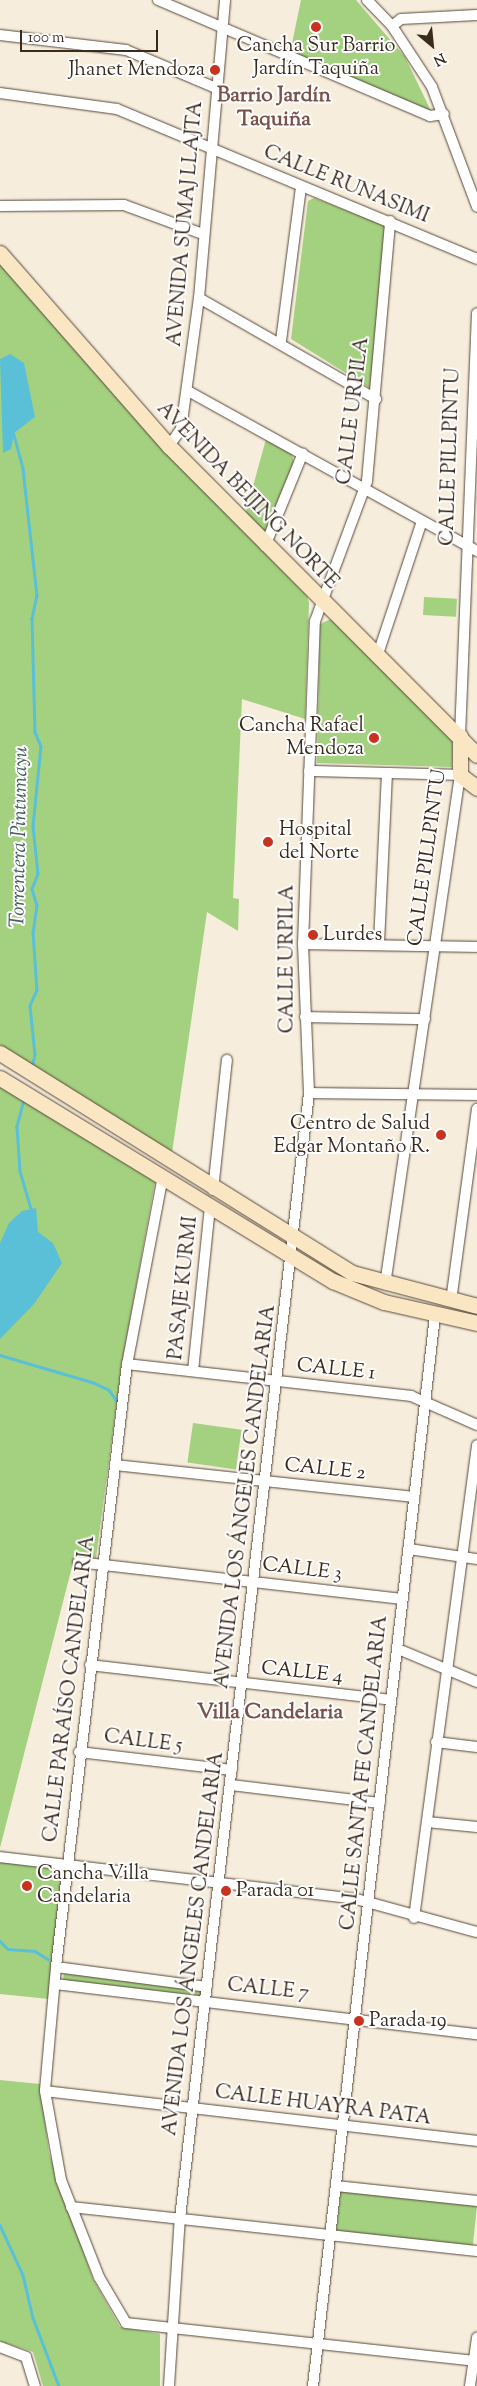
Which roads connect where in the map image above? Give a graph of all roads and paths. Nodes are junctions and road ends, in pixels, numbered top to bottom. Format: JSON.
{"nodes":[{"id":1,"x":158,"y":0,"type":"edge"},
{"id":2,"x":225,"y":0,"type":"edge"},
{"id":3,"x":367,"y":0,"type":"edge"},
{"id":4,"x":477,"y":15,"type":"edge"},
{"id":5,"x":392,"y":26,"type":"junction"},
{"id":6,"x":222,"y":29,"type":"junction"},
{"id":7,"x":0,"y":35,"type":"edge"},
{"id":8,"x":216,"y":88,"type":"junction"},
{"id":9,"x":0,"y":93,"type":"edge"},
{"id":10,"x":444,"y":114,"type":"junction"},
{"id":11,"x":211,"y":147,"type":"junction"},
{"id":12,"x":301,"y":188,"type":"junction"},
{"id":13,"x":0,"y":206,"type":"edge"},
{"id":14,"x":477,"y":208,"type":"edge"},
{"id":15,"x":390,"y":221,"type":"junction"},
{"id":16,"x":203,"y":234,"type":"junction"},
{"id":17,"x":0,"y":253,"type":"edge"},
{"id":18,"x":477,"y":259,"type":"edge"},
{"id":19,"x":199,"y":298,"type":"junction"},
{"id":20,"x":477,"y":313,"type":"edge"},
{"id":21,"x":281,"y":341,"type":"junction"},
{"id":22,"x":188,"y":391,"type":"junction"},
{"id":23,"x":376,"y":399,"type":"junction"},
{"id":24,"x":169,"y":446,"type":"junction"},
{"id":25,"x":303,"y":452,"type":"junction"},
{"id":26,"x":474,"y":465,"type":"edge"},
{"id":27,"x":364,"y":489,"type":"junction"},
{"id":28,"x":422,"y":522,"type":"junction"},
{"id":29,"x":265,"y":546,"type":"junction"},
{"id":30,"x":472,"y":549,"type":"edge"},
{"id":31,"x":319,"y":601,"type":"junction"},
{"id":32,"x":377,"y":657,"type":"junction"},
{"id":33,"x":460,"y":736,"type":"junction"},
{"id":34,"x":477,"y":755,"type":"edge"},
{"id":35,"x":309,"y":770,"type":"junction"},
{"id":36,"x":387,"y":773,"type":"junction"},
{"id":37,"x":460,"y":775,"type":"junction"},
{"id":38,"x":477,"y":788,"type":"edge"},
{"id":39,"x":303,"y":944,"type":"junction"},
{"id":40,"x":379,"y":944,"type":"junction"},
{"id":41,"x":437,"y":945,"type":"junction"},
{"id":42,"x":477,"y":947,"type":"edge"},
{"id":43,"x":305,"y":1018,"type":"junction"},
{"id":44,"x":425,"y":1019,"type":"junction"},
{"id":45,"x":0,"y":1053,"type":"edge"},
{"id":46,"x":227,"y":1060,"type":"dead end"},
{"id":47,"x":0,"y":1078,"type":"edge"},
{"id":48,"x":308,"y":1093,"type":"junction"},
{"id":49,"x":413,"y":1094,"type":"junction"},
{"id":50,"x":477,"y":1095,"type":"edge"},
{"id":51,"x":477,"y":1109,"type":"edge"},
{"id":52,"x":162,"y":1176,"type":"junction"},
{"id":53,"x":213,"y":1190,"type":"junction"},
{"id":54,"x":210,"y":1207,"type":"junction"},
{"id":55,"x":294,"y":1239,"type":"junction"},
{"id":56,"x":292,"y":1256,"type":"junction"},
{"id":57,"x":385,"y":1286,"type":"junction"},
{"id":58,"x":451,"y":1301,"type":"junction"},
{"id":59,"x":477,"y":1306,"type":"edge"},
{"id":60,"x":435,"y":1316,"type":"junction"},
{"id":61,"x":477,"y":1323,"type":"edge"},
{"id":62,"x":126,"y":1364,"type":"junction"},
{"id":63,"x":193,"y":1371,"type":"junction"},
{"id":64,"x":276,"y":1382,"type":"junction"},
{"id":65,"x":425,"y":1403,"type":"junction"},
{"id":66,"x":477,"y":1425,"type":"edge"},
{"id":67,"x":477,"y":1445,"type":"edge"},
{"id":68,"x":115,"y":1465,"type":"junction"},
{"id":69,"x":266,"y":1482,"type":"junction"},
{"id":70,"x":414,"y":1497,"type":"junction"},
{"id":71,"x":409,"y":1549,"type":"junction"},
{"id":72,"x":462,"y":1556,"type":"junction"},
{"id":73,"x":477,"y":1558,"type":"edge"},
{"id":74,"x":78,"y":1562,"type":"dead end"},
{"id":75,"x":102,"y":1565,"type":"junction"},
{"id":76,"x":254,"y":1582,"type":"junction"},
{"id":77,"x":402,"y":1599,"type":"junction"},
{"id":78,"x":398,"y":1649,"type":"junction"},
{"id":79,"x":90,"y":1664,"type":"junction"},
{"id":80,"x":445,"y":1670,"type":"junction"},
{"id":81,"x":477,"y":1682,"type":"edge"},
{"id":82,"x":241,"y":1685,"type":"junction"},
{"id":83,"x":391,"y":1700,"type":"junction"},
{"id":84,"x":436,"y":1742,"type":"junction"},
{"id":85,"x":477,"y":1747,"type":"edge"},
{"id":86,"x":79,"y":1752,"type":"junction"},
{"id":87,"x":232,"y":1770,"type":"junction"},
{"id":88,"x":231,"y":1784,"type":"junction"},
{"id":89,"x":380,"y":1803,"type":"junction"},
{"id":90,"x":427,"y":1822,"type":"junction"},
{"id":91,"x":477,"y":1827,"type":"edge"},
{"id":92,"x":0,"y":1857,"type":"edge"},
{"id":93,"x":67,"y":1866,"type":"junction"},
{"id":94,"x":220,"y":1882,"type":"junction"},
{"id":95,"x":368,"y":1905,"type":"junction"},
{"id":96,"x":414,"y":1918,"type":"junction"},
{"id":97,"x":477,"y":1932,"type":"edge"},
{"id":98,"x":56,"y":1967,"type":"junction"},
{"id":99,"x":55,"y":1984,"type":"junction"},
{"id":100,"x":207,"y":1987,"type":"junction"},
{"id":101,"x":206,"y":2001,"type":"junction"},
{"id":102,"x":355,"y":2017,"type":"junction"},
{"id":103,"x":477,"y":2034,"type":"edge"},
{"id":104,"x":45,"y":2091,"type":"junction"},
{"id":105,"x":193,"y":2108,"type":"junction"},
{"id":106,"x":343,"y":2126,"type":"junction"},
{"id":107,"x":477,"y":2141,"type":"edge"},
{"id":108,"x":336,"y":2186,"type":"junction"},
{"id":109,"x":477,"y":2201,"type":"edge"},
{"id":110,"x":71,"y":2207,"type":"junction"},
{"id":111,"x":180,"y":2218,"type":"junction"},
{"id":112,"x":330,"y":2234,"type":"junction"},
{"id":113,"x":477,"y":2251,"type":"edge"},
{"id":114,"x":171,"y":2330,"type":"junction"},
{"id":115,"x":477,"y":2338,"type":"edge"},
{"id":116,"x":318,"y":2345,"type":"junction"},
{"id":117,"x":0,"y":2347,"type":"edge"},
{"id":118,"x":475,"y":2360,"type":"edge"},
{"id":119,"x":35,"y":2386,"type":"edge"},
{"id":120,"x":169,"y":2386,"type":"edge"},
{"id":121,"x":313,"y":2386,"type":"edge"},
{"id":122,"x":470,"y":2386,"type":"edge"}],
"edges":[{"from":1,"to":6,"type":"street"},
{"from":2,"to":6,"type":"street","name":"AVENIDA SUMAJ LLAJTA"},
{"from":3,"to":5,"type":"street"},
{"from":4,"to":5,"type":"street"},
{"from":5,"to":10,"type":"street"},
{"from":6,"to":8,"type":"street","name":"AVENIDA SUMAJ LLAJTA"},
{"from":6,"to":10,"type":"street"},
{"from":7,"to":8,"type":"street"},
{"from":8,"to":11,"type":"street","name":"AVENIDA SUMAJ LLAJTA"},
{"from":9,"to":11,"type":"street","name":"CALLE RUNASIMI"},
{"from":10,"to":14,"type":"street"},
{"from":11,"to":12,"type":"street","name":"CALLE RUNASIMI"},
{"from":11,"to":16,"type":"street","name":"AVENIDA SUMAJ LLAJTA"},
{"from":12,"to":15,"type":"street","name":"CALLE RUNASIMI"},
{"from":12,"to":21,"type":"street"},
{"from":13,"to":16,"type":"street"},
{"from":15,"to":18,"type":"street","name":"CALLE RUNASIMI"},
{"from":15,"to":23,"type":"street","name":"CALLE URPILA"},
{"from":16,"to":19,"type":"street","name":"AVENIDA SUMAJ LLAJTA"},
{"from":17,"to":24,"type":"main road","name":"AVENIDA BEIJING NORTE"},
{"from":19,"to":21,"type":"street"},
{"from":19,"to":22,"type":"street","name":"AVENIDA SUMAJ LLAJTA"},
{"from":20,"to":26,"type":"street","name":"CALLE PILLPINTU"},
{"from":21,"to":23,"type":"street"},
{"from":22,"to":24,"type":"street","name":"AVENIDA SUMAJ LLAJTA"},
{"from":22,"to":25,"type":"street"},
{"from":23,"to":27,"type":"street","name":"CALLE URPILA"},
{"from":24,"to":29,"type":"main road","name":"AVENIDA BEIJING NORTE"},
{"from":25,"to":27,"type":"street"},
{"from":25,"to":29,"type":"street"},
{"from":26,"to":30,"type":"street","name":"CALLE PILLPINTU"},
{"from":27,"to":28,"type":"street"},
{"from":27,"to":31,"type":"street","name":"CALLE URPILA"},
{"from":28,"to":30,"type":"street"},
{"from":28,"to":32,"type":"street"},
{"from":29,"to":31,"type":"main road","name":"AVENIDA BEIJING NORTE"},
{"from":30,"to":33,"type":"street","name":"CALLE PILLPINTU"},
{"from":31,"to":32,"type":"main road","name":"AVENIDA BEIJING NORTE"},
{"from":31,"to":35,"type":"street","name":"CALLE URPILA"},
{"from":32,"to":33,"type":"main road","name":"AVENIDA BEIJING NORTE"},
{"from":33,"to":34,"type":"main road","name":"AVENIDA BEIJING NORTE"},
{"from":33,"to":37,"type":"main road","name":"CALLE PILLPINTU"},
{"from":35,"to":36,"type":"street"},
{"from":35,"to":39,"type":"street","name":"CALLE URPILA"},
{"from":36,"to":37,"type":"street"},
{"from":36,"to":40,"type":"street"},
{"from":37,"to":38,"type":"main road"},
{"from":37,"to":41,"type":"street","name":"CALLE PILLPINTU"},
{"from":39,"to":40,"type":"street"},
{"from":39,"to":43,"type":"street","name":"CALLE URPILA"},
{"from":40,"to":41,"type":"street"},
{"from":41,"to":42,"type":"street"},
{"from":41,"to":44,"type":"street","name":"CALLE PILLPINTU"},
{"from":43,"to":44,"type":"street"},
{"from":43,"to":48,"type":"street","name":"CALLE URPILA"},
{"from":44,"to":49,"type":"street","name":"CALLE PILLPINTU"},
{"from":45,"to":53,"type":"main road"},
{"from":46,"to":53,"type":"street","name":"PASAJE KURMI"},
{"from":47,"to":52,"type":"main road"},
{"from":48,"to":49,"type":"street"},
{"from":48,"to":55,"type":"street","name":"CALLE URPILA"},
{"from":49,"to":50,"type":"street"},
{"from":49,"to":57,"type":"street","name":"CALLE PILLPINTU"},
{"from":51,"to":58,"type":"street"},
{"from":52,"to":54,"type":"main road"},
{"from":52,"to":62,"type":"street","name":"CALLE PARAÍSO CANDELARIA"},
{"from":53,"to":55,"type":"main road"},
{"from":54,"to":56,"type":"main road"},
{"from":54,"to":63,"type":"street","name":"PASAJE KURMI"},
{"from":55,"to":56,"type":"street","name":"CALLE URPILA"},
{"from":55,"to":57,"type":"main road"},
{"from":56,"to":60,"type":"main road"},
{"from":56,"to":64,"type":"street","name":"AVENIDA LOS ÁNGELES CANDELARIA"},
{"from":57,"to":58,"type":"main road"},
{"from":58,"to":59,"type":"main road"},
{"from":60,"to":61,"type":"main road"},
{"from":60,"to":65,"type":"street","name":"CALLE SANTA FE CANDELARIA"},
{"from":62,"to":63,"type":"street","name":"CALLE 1"},
{"from":62,"to":68,"type":"street","name":"CALLE PARAÍSO CANDELARIA"},
{"from":63,"to":64,"type":"street","name":"CALLE 1"},
{"from":64,"to":65,"type":"street","name":"CALLE 1"},
{"from":64,"to":69,"type":"street","name":"AVENIDA LOS ÁNGELES CANDELARIA"},
{"from":65,"to":66,"type":"street","name":"CALLE 1"},
{"from":65,"to":70,"type":"street","name":"CALLE SANTA FE CANDELARIA"},
{"from":67,"to":72,"type":"street"},
{"from":68,"to":69,"type":"street","name":"CALLE 2"},
{"from":68,"to":75,"type":"street","name":"CALLE PARAÍSO CANDELARIA"},
{"from":69,"to":70,"type":"street","name":"CALLE 2"},
{"from":69,"to":76,"type":"street","name":"AVENIDA LOS ÁNGELES CANDELARIA"},
{"from":70,"to":71,"type":"street","name":"CALLE SANTA FE CANDELARIA"},
{"from":71,"to":72,"type":"street"},
{"from":71,"to":77,"type":"street","name":"CALLE SANTA FE CANDELARIA"},
{"from":72,"to":73,"type":"street"},
{"from":72,"to":80,"type":"street"},
{"from":74,"to":75,"type":"street","name":"CALLE 3"},
{"from":75,"to":76,"type":"street","name":"CALLE 3"},
{"from":75,"to":79,"type":"street","name":"CALLE PARAÍSO CANDELARIA"},
{"from":76,"to":77,"type":"street","name":"CALLE 3"},
{"from":76,"to":82,"type":"street","name":"AVENIDA LOS ÁNGELES CANDELARIA"},
{"from":77,"to":78,"type":"street","name":"CALLE SANTA FE CANDELARIA"},
{"from":78,"to":80,"type":"street"},
{"from":78,"to":83,"type":"street","name":"CALLE SANTA FE CANDELARIA"},
{"from":79,"to":82,"type":"street","name":"CALLE 4"},
{"from":79,"to":86,"type":"street","name":"CALLE PARAÍSO CANDELARIA"},
{"from":80,"to":81,"type":"street"},
{"from":80,"to":84,"type":"street"},
{"from":82,"to":83,"type":"street","name":"CALLE 4"},
{"from":82,"to":87,"type":"street","name":"AVENIDA LOS ÁNGELES CANDELARIA"},
{"from":83,"to":89,"type":"street","name":"CALLE SANTA FE CANDELARIA"},
{"from":84,"to":85,"type":"street"},
{"from":84,"to":90,"type":"street"},
{"from":86,"to":87,"type":"street","name":"CALLE 5"},
{"from":86,"to":93,"type":"street","name":"CALLE PARAÍSO CANDELARIA"},
{"from":87,"to":88,"type":"street","name":"AVENIDA LOS ÁNGELES CANDELARIA"},
{"from":88,"to":89,"type":"street"},
{"from":88,"to":94,"type":"street","name":"AVENIDA LOS ÁNGELES CANDELARIA"},
{"from":89,"to":95,"type":"street","name":"CALLE SANTA FE CANDELARIA"},
{"from":90,"to":91,"type":"street"},
{"from":90,"to":96,"type":"street"},
{"from":92,"to":93,"type":"street"},
{"from":93,"to":94,"type":"street"},
{"from":93,"to":98,"type":"street","name":"CALLE PARAÍSO CANDELARIA"},
{"from":94,"to":95,"type":"street"},
{"from":94,"to":100,"type":"street","name":"AVENIDA LOS ÁNGELES CANDELARIA"},
{"from":95,"to":96,"type":"street"},
{"from":95,"to":102,"type":"street","name":"CALLE SANTA FE CANDELARIA"},
{"from":96,"to":97,"type":"street"},
{"from":98,"to":99,"type":"street","name":"CALLE PARAÍSO CANDELARIA"},
{"from":98,"to":100,"type":"street","name":"CALLE 7"},
{"from":99,"to":101,"type":"street","name":"CALLE 7"},
{"from":99,"to":104,"type":"street","name":"CALLE PARAÍSO CANDELARIA"},
{"from":100,"to":101,"type":"street","name":"AVENIDA LOS ÁNGELES CANDELARIA"},
{"from":101,"to":102,"type":"street","name":"CALLE 7"},
{"from":101,"to":105,"type":"street","name":"AVENIDA LOS ÁNGELES CANDELARIA"},
{"from":102,"to":103,"type":"street","name":"CALLE 7"},
{"from":102,"to":106,"type":"street","name":"CALLE SANTA FE CANDELARIA"},
{"from":104,"to":105,"type":"street","name":"CALLE HUAYRA PATA"},
{"from":104,"to":110,"type":"street","name":"CALLE PARAÍSO CANDELARIA"},
{"from":105,"to":106,"type":"street","name":"CALLE HUAYRA PATA"},
{"from":105,"to":111,"type":"street","name":"AVENIDA LOS ÁNGELES CANDELARIA"},
{"from":106,"to":107,"type":"street","name":"CALLE HUAYRA PATA"},
{"from":106,"to":108,"type":"street","name":"CALLE SANTA FE CANDELARIA"},
{"from":108,"to":109,"type":"street"},
{"from":108,"to":112,"type":"street","name":"CALLE SANTA FE CANDELARIA"},
{"from":110,"to":111,"type":"street"},
{"from":110,"to":114,"type":"street","name":"CALLE PARAÍSO CANDELARIA"},
{"from":111,"to":112,"type":"street"},
{"from":111,"to":114,"type":"street","name":"AVENIDA LOS ÁNGELES CANDELARIA"},
{"from":112,"to":113,"type":"street"},
{"from":112,"to":116,"type":"street","name":"CALLE SANTA FE CANDELARIA"},
{"from":114,"to":116,"type":"street"},
{"from":114,"to":120,"type":"street","name":"AVENIDA LOS ÁNGELES CANDELARIA"},
{"from":115,"to":118,"type":"street"},
{"from":116,"to":118,"type":"street"},
{"from":116,"to":121,"type":"street","name":"CALLE SANTA FE CANDELARIA"},
{"from":117,"to":119,"type":"street"},
{"from":118,"to":122,"type":"street"}]}
